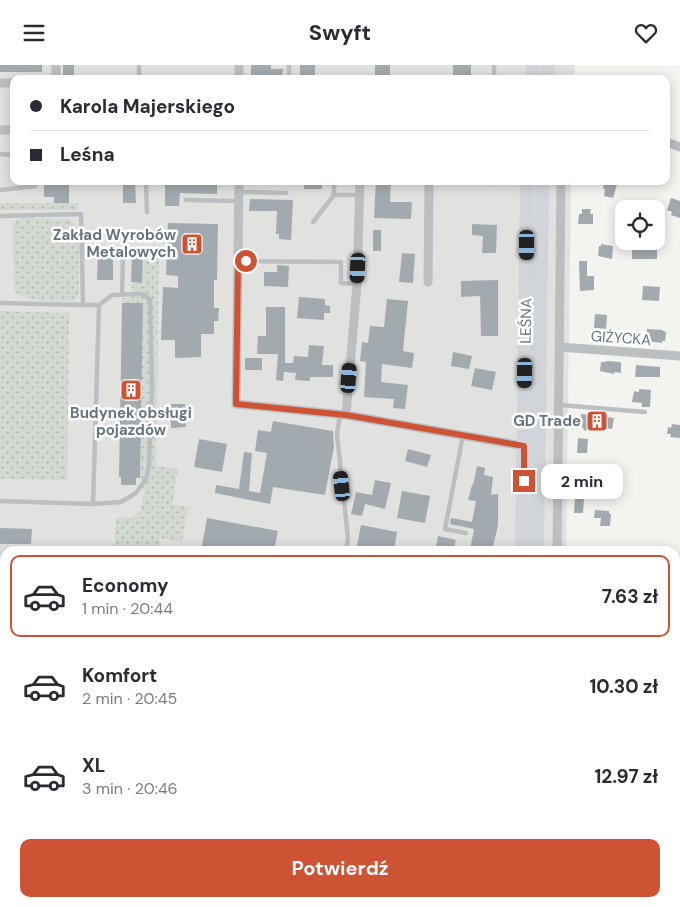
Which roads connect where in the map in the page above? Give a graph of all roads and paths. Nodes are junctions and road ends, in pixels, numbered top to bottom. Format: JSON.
{"nodes":[{"id":1,"x":35,"y":185,"type":"edge"},
{"id":2,"x":146,"y":185,"type":"edge"},
{"id":3,"x":238,"y":185,"type":"edge"},
{"id":4,"x":334,"y":185,"type":"edge"},
{"id":5,"x":360,"y":185,"type":"edge"},
{"id":6,"x":429,"y":185,"type":"edge"},
{"id":7,"x":527,"y":185,"type":"edge"},
{"id":8,"x":542,"y":185,"type":"edge"},
{"id":9,"x":561,"y":185,"type":"edge"},
{"id":10,"x":0,"y":190,"type":"edge"},
{"id":11,"x":286,"y":193,"type":"dead end"},
{"id":12,"x":334,"y":195,"type":"junction"},
{"id":13,"x":359,"y":195,"type":"junction"},
{"id":14,"x":239,"y":196,"type":"junction"},
{"id":15,"x":186,"y":200,"type":"dead end"},
{"id":16,"x":147,"y":212,"type":"dead end"},
{"id":17,"x":0,"y":216,"type":"edge"},
{"id":18,"x":312,"y":222,"type":"dead end"},
{"id":19,"x":123,"y":259,"type":"dead end"},
{"id":20,"x":238,"y":261,"type":"junction"},
{"id":21,"x":428,"y":282,"type":"dead end"},
{"id":22,"x":357,"y":284,"type":"junction"},
{"id":23,"x":122,"y":294,"type":"junction"},
{"id":24,"x":0,"y":303,"type":"edge"},
{"id":25,"x":83,"y":305,"type":"junction"},
{"id":26,"x":99,"y":305,"type":"junction"},
{"id":27,"x":560,"y":347,"type":"junction"},
{"id":28,"x":680,"y":356,"type":"edge"},
{"id":29,"x":560,"y":405,"type":"junction"},
{"id":30,"x":646,"y":411,"type":"dead end"},
{"id":31,"x":343,"y":415,"type":"junction"},
{"id":32,"x":463,"y":435,"type":"junction"},
{"id":33,"x":524,"y":446,"type":"junction"},
{"id":34,"x":0,"y":501,"type":"edge"},
{"id":35,"x":93,"y":504,"type":"junction"},
{"id":36,"x":466,"y":533,"type":"dead end"},
{"id":37,"x":347,"y":546,"type":"edge"},
{"id":38,"x":522,"y":546,"type":"edge"},
{"id":39,"x":537,"y":546,"type":"edge"},
{"id":40,"x":557,"y":546,"type":"edge"}],
"edges":[{"from":1,"to":10,"type":"lane"},
{"from":2,"to":16,"type":"lane"},
{"from":3,"to":14,"type":"street"},
{"from":4,"to":12,"type":"lane"},
{"from":5,"to":13,"type":"street"},
{"from":6,"to":21,"type":"street"},
{"from":7,"to":33,"type":"main road","name":"LEŚNA"},
{"from":8,"to":39,"type":"main road","name":"LEŚNA"},
{"from":9,"to":27,"type":"street"},
{"from":11,"to":14,"type":"lane"},
{"from":12,"to":13,"type":"lane"},
{"from":12,"to":18,"type":"lane"},
{"from":13,"to":22,"type":"street"},
{"from":14,"to":15,"type":"lane"},
{"from":14,"to":20,"type":"street"},
{"from":17,"to":25,"type":"lane"},
{"from":19,"to":23,"type":"lane"},
{"from":20,"to":22,"type":"lane"},
{"from":20,"to":31,"type":"street"},
{"from":22,"to":31,"type":"street"},
{"from":23,"to":26,"type":"lane"},
{"from":23,"to":35,"type":"lane"},
{"from":24,"to":25,"type":"lane"},
{"from":25,"to":26,"type":"lane"},
{"from":26,"to":35,"type":"lane"},
{"from":27,"to":28,"type":"street","name":"GIŻYCKA"},
{"from":27,"to":29,"type":"street"},
{"from":29,"to":30,"type":"lane"},
{"from":29,"to":40,"type":"street"},
{"from":31,"to":32,"type":"street"},
{"from":31,"to":37,"type":"lane"},
{"from":32,"to":33,"type":"street"},
{"from":32,"to":36,"type":"lane"},
{"from":33,"to":38,"type":"main road","name":"LEŚNA"},
{"from":34,"to":35,"type":"lane"}]}
